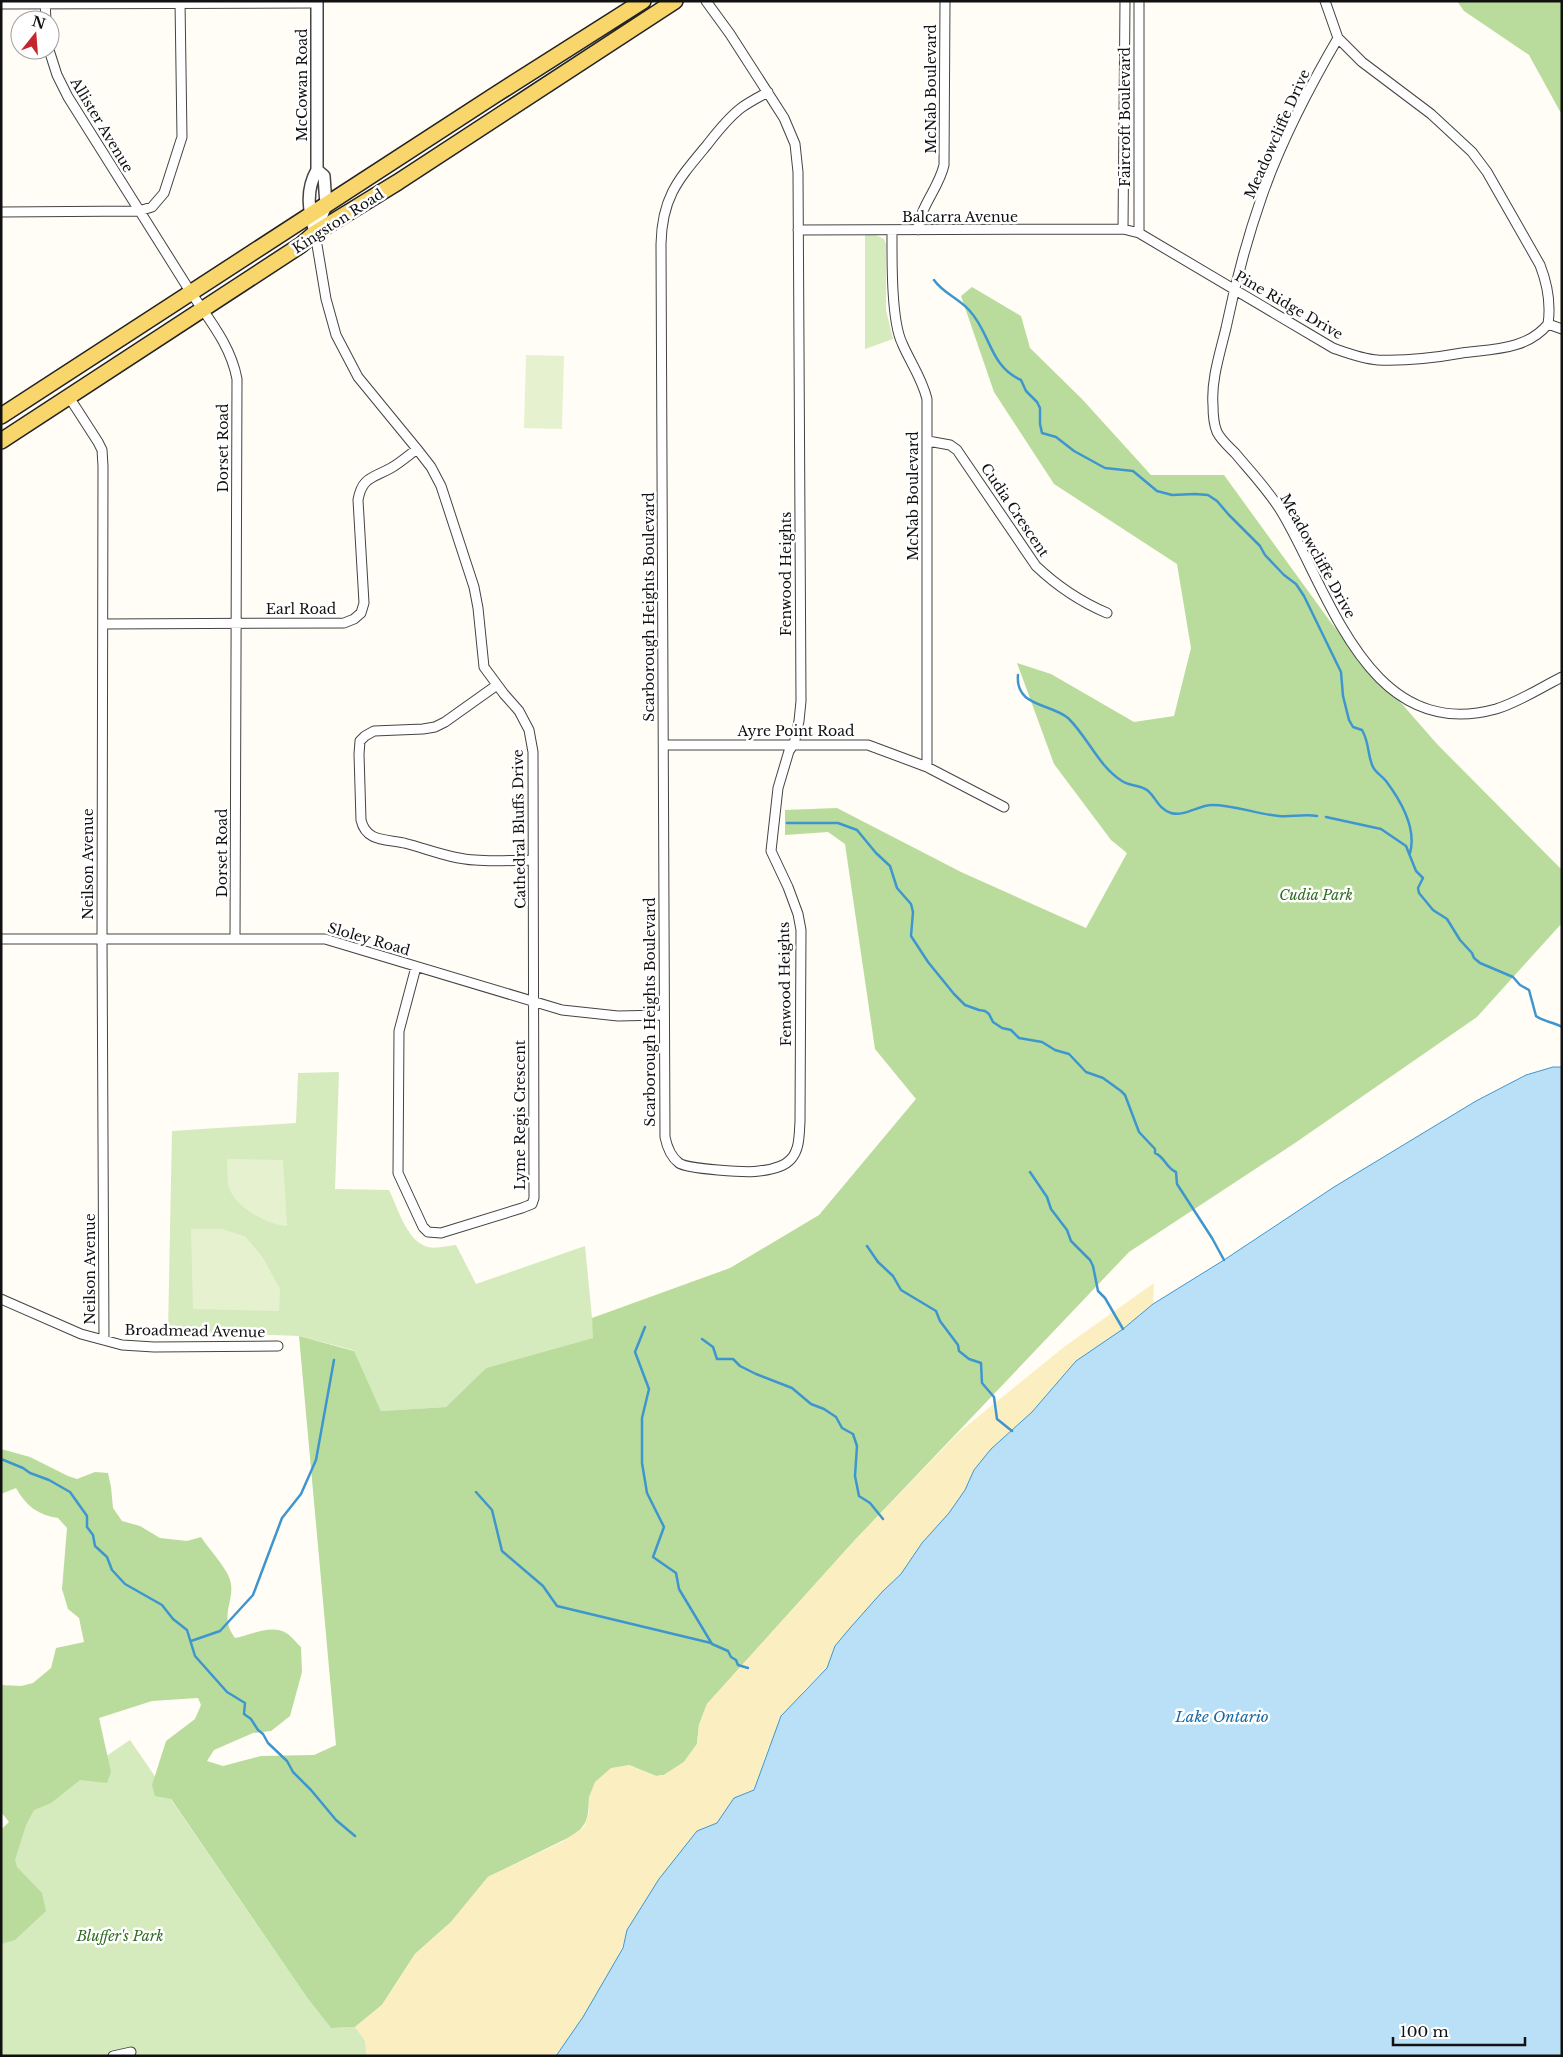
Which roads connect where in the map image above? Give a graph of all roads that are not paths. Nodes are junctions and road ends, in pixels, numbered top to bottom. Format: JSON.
{"nodes":[{"id":1,"x":643,"y":1,"type":"edge"},
{"id":2,"x":675,"y":1,"type":"edge"},
{"id":3,"x":706,"y":1,"type":"edge"},
{"id":4,"x":945,"y":1,"type":"edge"},
{"id":5,"x":1124,"y":1,"type":"edge"},
{"id":6,"x":1139,"y":1,"type":"edge"},
{"id":7,"x":1325,"y":1,"type":"edge"},
{"id":8,"x":180,"y":2,"type":"edge"},
{"id":9,"x":317,"y":2,"type":"edge"},
{"id":10,"x":45,"y":3,"type":"edge"},
{"id":11,"x":1,"y":4,"type":"edge"},
{"id":12,"x":1338,"y":38,"type":"junction"},
{"id":13,"x":52,"y":60,"type":"edge"},
{"id":14,"x":768,"y":92,"type":"junction"},
{"id":15,"x":317,"y":170,"type":"junction"},
{"id":16,"x":326,"y":205,"type":"junction"},
{"id":17,"x":139,"y":211,"type":"junction"},
{"id":18,"x":1,"y":212,"type":"edge"},
{"id":19,"x":311,"y":216,"type":"junction"},
{"id":20,"x":1123,"y":229,"type":"junction"},
{"id":21,"x":798,"y":230,"type":"junction"},
{"id":22,"x":918,"y":230,"type":"junction"},
{"id":23,"x":892,"y":231,"type":"junction"},
{"id":24,"x":315,"y":233,"type":"junction"},
{"id":25,"x":1139,"y":233,"type":"junction"},
{"id":26,"x":1234,"y":290,"type":"junction"},
{"id":27,"x":190,"y":292,"type":"junction"},
{"id":28,"x":202,"y":310,"type":"junction"},
{"id":29,"x":1548,"y":324,"type":"junction"},
{"id":30,"x":1562,"y":329,"type":"edge"},
{"id":31,"x":69,"y":397,"type":"junction"},
{"id":32,"x":1,"y":416,"type":"edge"},
{"id":33,"x":1,"y":441,"type":"edge"},
{"id":34,"x":928,"y":441,"type":"junction"},
{"id":35,"x":417,"y":449,"type":"junction"},
{"id":36,"x":1107,"y":613,"type":"dead end"},
{"id":37,"x":236,"y":623,"type":"junction"},
{"id":38,"x":103,"y":624,"type":"junction"},
{"id":39,"x":1562,"y":677,"type":"edge"},
{"id":40,"x":497,"y":685,"type":"junction"},
{"id":41,"x":794,"y":744,"type":"junction"},
{"id":42,"x":664,"y":745,"type":"junction"},
{"id":43,"x":926,"y":767,"type":"junction"},
{"id":44,"x":1004,"y":807,"type":"dead end"},
{"id":45,"x":533,"y":860,"type":"junction"},
{"id":46,"x":1,"y":938,"type":"edge"},
{"id":47,"x":102,"y":939,"type":"junction"},
{"id":48,"x":235,"y":939,"type":"junction"},
{"id":49,"x":416,"y":967,"type":"junction"},
{"id":50,"x":534,"y":1002,"type":"junction"},
{"id":51,"x":663,"y":1016,"type":"junction"},
{"id":52,"x":676,"y":1160,"type":"joint"},
{"id":53,"x":1,"y":1299,"type":"edge"},
{"id":54,"x":104,"y":1340,"type":"junction"},
{"id":55,"x":278,"y":1346,"type":"dead end"},
{"id":56,"x":131,"y":2052,"type":"dead end"},
{"id":57,"x":113,"y":2056,"type":"edge"}],
"edges":[{"from":1,"to":16,"type":"main road","name":"Kingston Road"},
{"from":2,"to":24,"type":"main road","name":"Kingston Road"},
{"from":3,"to":14,"type":"street","name":"Fenwood Heights"},
{"from":4,"to":22,"type":"street","name":"McNab Boulevard"},
{"from":5,"to":20,"type":"street","name":"Faircroft Boulevard"},
{"from":6,"to":25,"type":"street","name":"Faircroft Boulevard"},
{"from":7,"to":12,"type":"street"},
{"from":8,"to":9,"type":"street"},
{"from":8,"to":10,"type":"street"},
{"from":8,"to":17,"type":"street"},
{"from":9,"to":15,"type":"street","name":"McCowan Road"},
{"from":10,"to":11,"type":"street"},
{"from":12,"to":26,"type":"street","name":"Meadowcliffe Drive"},
{"from":12,"to":29,"type":"street"},
{"from":13,"to":17,"type":"street","name":"Allister Avenue"},
{"from":14,"to":21,"type":"street","name":"Fenwood Heights"},
{"from":14,"to":42,"type":"street","name":"Scarborough Heights Boulevard"},
{"from":15,"to":16,"type":"street","name":"McCowan Road"},
{"from":15,"to":19,"type":"street","name":"McCowan Road"},
{"from":16,"to":19,"type":"main road","name":"Kingston Road"},
{"from":16,"to":24,"type":"street","name":"McCowan Road"},
{"from":17,"to":18,"type":"street"},
{"from":17,"to":27,"type":"street","name":"Dorset Road"},
{"from":19,"to":24,"type":"street","name":"McCowan Road"},
{"from":19,"to":27,"type":"main road","name":"Kingston Road"},
{"from":20,"to":22,"type":"street","name":"Balcarra Avenue"},
{"from":20,"to":25,"type":"street","name":"Pine Ridge Drive"},
{"from":21,"to":23,"type":"street","name":"Balcarra Avenue"},
{"from":21,"to":41,"type":"street","name":"Fenwood Heights"},
{"from":22,"to":23,"type":"street","name":"Balcarra Avenue"},
{"from":23,"to":34,"type":"street","name":"McNab Boulevard"},
{"from":24,"to":28,"type":"main road","name":"Kingston Road"},
{"from":24,"to":35,"type":"street","name":"Cathedral Bluffs Drive"},
{"from":25,"to":26,"type":"street","name":"Pine Ridge Drive"},
{"from":26,"to":29,"type":"street","name":"Pine Ridge Drive"},
{"from":26,"to":39,"type":"street","name":"Meadowcliffe Drive"},
{"from":27,"to":28,"type":"street","name":"Dorset Road"},
{"from":27,"to":32,"type":"main road","name":"Kingston Road"},
{"from":28,"to":31,"type":"main road","name":"Kingston Road"},
{"from":28,"to":37,"type":"street","name":"Dorset Road"},
{"from":29,"to":30,"type":"street"},
{"from":31,"to":33,"type":"main road","name":"Kingston Road"},
{"from":31,"to":38,"type":"street","name":"Neilson Avenue"},
{"from":34,"to":36,"type":"street","name":"Cudia Crescent"},
{"from":34,"to":43,"type":"street","name":"McNab Boulevard"},
{"from":35,"to":37,"type":"street","name":"Earl Road"},
{"from":35,"to":40,"type":"street","name":"Cathedral Bluffs Drive"},
{"from":37,"to":38,"type":"street","name":"Earl Road"},
{"from":37,"to":48,"type":"street","name":"Dorset Road"},
{"from":38,"to":47,"type":"street","name":"Neilson Avenue"},
{"from":40,"to":45,"type":"street","name":"Cathedral Bluffs Drive"},
{"from":40,"to":45,"type":"street"},
{"from":41,"to":42,"type":"street","name":"Ayre Point Road"},
{"from":41,"to":43,"type":"street","name":"Ayre Point Road"},
{"from":41,"to":52,"type":"street","name":"Fenwood Heights"},
{"from":42,"to":51,"type":"street","name":"Scarborough Heights Boulevard"},
{"from":43,"to":44,"type":"street","name":"Ayre Point Road"},
{"from":45,"to":50,"type":"street","name":"Cathedral Bluffs Drive"},
{"from":46,"to":47,"type":"street","name":"Sloley Road"},
{"from":47,"to":48,"type":"street","name":"Sloley Road"},
{"from":47,"to":54,"type":"street","name":"Neilson Avenue"},
{"from":48,"to":49,"type":"street","name":"Sloley Road"},
{"from":49,"to":50,"type":"street","name":"Sloley Road"},
{"from":49,"to":50,"type":"street","name":"Lyme Regis Crescent"},
{"from":50,"to":51,"type":"street","name":"Sloley Road"},
{"from":51,"to":52,"type":"street","name":"Scarborough Heights Boulevard"},
{"from":53,"to":54,"type":"street","name":"Broadmead Avenue"},
{"from":54,"to":55,"type":"street","name":"Broadmead Avenue"},
{"from":56,"to":57,"type":"street"}]}
